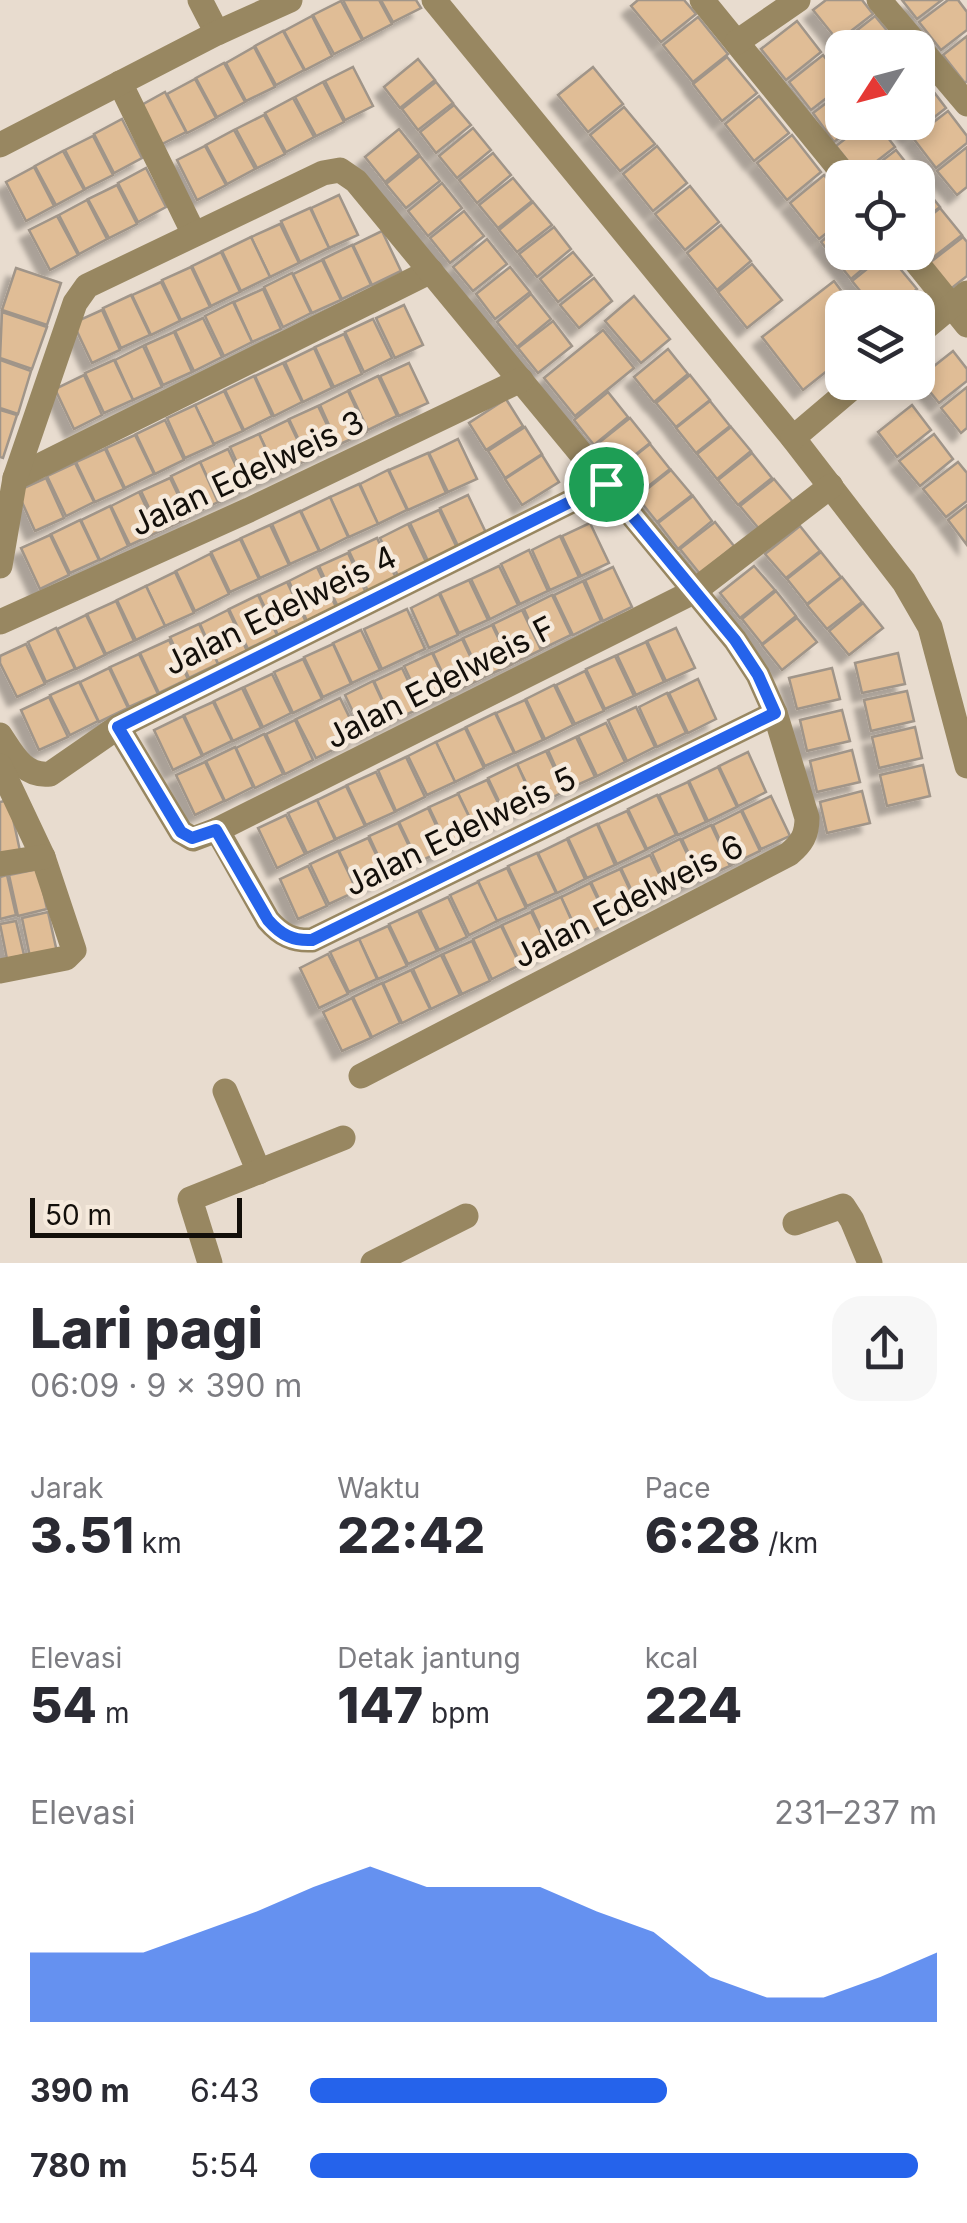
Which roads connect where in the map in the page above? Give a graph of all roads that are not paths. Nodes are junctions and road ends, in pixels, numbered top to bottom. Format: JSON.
{"nodes":[{"id":1,"x":200,"y":0,"type":"edge"},
{"id":2,"x":290,"y":0,"type":"edge"},
{"id":3,"x":434,"y":0,"type":"edge"},
{"id":4,"x":702,"y":0,"type":"edge"},
{"id":5,"x":798,"y":0,"type":"edge"},
{"id":6,"x":879,"y":0,"type":"edge"},
{"id":7,"x":217,"y":33,"type":"junction"},
{"id":8,"x":737,"y":42,"type":"junction"},
{"id":9,"x":120,"y":83,"type":"junction"},
{"id":10,"x":967,"y":104,"type":"edge"},
{"id":11,"x":0,"y":145,"type":"edge"},
{"id":12,"x":832,"y":160,"type":"edge"},
{"id":13,"x":194,"y":234,"type":"junction"},
{"id":14,"x":925,"y":270,"type":"edge"},
{"id":15,"x":431,"y":271,"type":"junction"},
{"id":16,"x":962,"y":308,"type":"edge"},
{"id":17,"x":935,"y":324,"type":"edge"},
{"id":18,"x":520,"y":380,"type":"junction"},
{"id":19,"x":838,"y":400,"type":"edge"},
{"id":20,"x":793,"y":438,"type":"junction"},
{"id":21,"x":14,"y":478,"type":"junction"},
{"id":22,"x":606,"y":484,"type":"junction"},
{"id":23,"x":832,"y":486,"type":"junction"},
{"id":24,"x":0,"y":566,"type":"edge"},
{"id":25,"x":693,"y":592,"type":"junction"},
{"id":26,"x":0,"y":622,"type":"edge"},
{"id":27,"x":775,"y":713,"type":"junction"},
{"id":28,"x":118,"y":727,"type":"junction"},
{"id":29,"x":0,"y":736,"type":"edge"},
{"id":30,"x":0,"y":766,"type":"edge"},
{"id":31,"x":967,"y":766,"type":"edge"},
{"id":32,"x":216,"y":830,"type":"junction"},
{"id":33,"x":44,"y":857,"type":"junction"},
{"id":34,"x":0,"y":864,"type":"edge"},
{"id":35,"x":0,"y":971,"type":"edge"},
{"id":36,"x":362,"y":1076,"type":"dead end"},
{"id":37,"x":225,"y":1090,"type":"dead end"},
{"id":38,"x":343,"y":1138,"type":"dead end"},
{"id":39,"x":258,"y":1172,"type":"junction"},
{"id":40,"x":466,"y":1216,"type":"dead end"},
{"id":41,"x":795,"y":1223,"type":"dead end"},
{"id":42,"x":210,"y":1263,"type":"edge"},
{"id":43,"x":373,"y":1263,"type":"edge"},
{"id":44,"x":870,"y":1263,"type":"edge"}],
"edges":[{"from":1,"to":7,"type":"street"},
{"from":2,"to":7,"type":"street"},
{"from":3,"to":20,"type":"street"},
{"from":4,"to":8,"type":"street"},
{"from":5,"to":8,"type":"street"},
{"from":6,"to":10,"type":"street"},
{"from":7,"to":9,"type":"street"},
{"from":8,"to":12,"type":"street"},
{"from":9,"to":11,"type":"street"},
{"from":9,"to":13,"type":"street"},
{"from":13,"to":15,"type":"street","name":"Jalan Edelweis 6"},
{"from":13,"to":21,"type":"street"},
{"from":14,"to":16,"type":"street"},
{"from":15,"to":18,"type":"street","name":"Jalan Edelweis 6"},
{"from":15,"to":21,"type":"street"},
{"from":16,"to":17,"type":"street"},
{"from":18,"to":22,"type":"street","name":"Jalan Edelweis 6"},
{"from":18,"to":26,"type":"street","name":"Jalan Edelweis 3"},
{"from":19,"to":20,"type":"street"},
{"from":20,"to":23,"type":"street"},
{"from":21,"to":24,"type":"street"},
{"from":22,"to":25,"type":"street","name":"Jalan Edelweis 6"},
{"from":22,"to":28,"type":"street","name":"Jalan Edelweis 4"},
{"from":23,"to":25,"type":"street","name":"Jalan Edelweis F"},
{"from":23,"to":31,"type":"street"},
{"from":25,"to":27,"type":"street","name":"Jalan Edelweis 6"},
{"from":25,"to":32,"type":"street","name":"Jalan Edelweis F"},
{"from":27,"to":32,"type":"street","name":"Jalan Edelweis 5"},
{"from":27,"to":36,"type":"street","name":"Jalan Edelweis 6"},
{"from":28,"to":29,"type":"street","name":"Jalan Edelweis 4"},
{"from":28,"to":32,"type":"street"},
{"from":30,"to":33,"type":"street"},
{"from":33,"to":34,"type":"street"},
{"from":33,"to":35,"type":"street"},
{"from":37,"to":39,"type":"street"},
{"from":38,"to":39,"type":"street"},
{"from":39,"to":42,"type":"street"},
{"from":40,"to":43,"type":"street"},
{"from":41,"to":44,"type":"street"}]}
